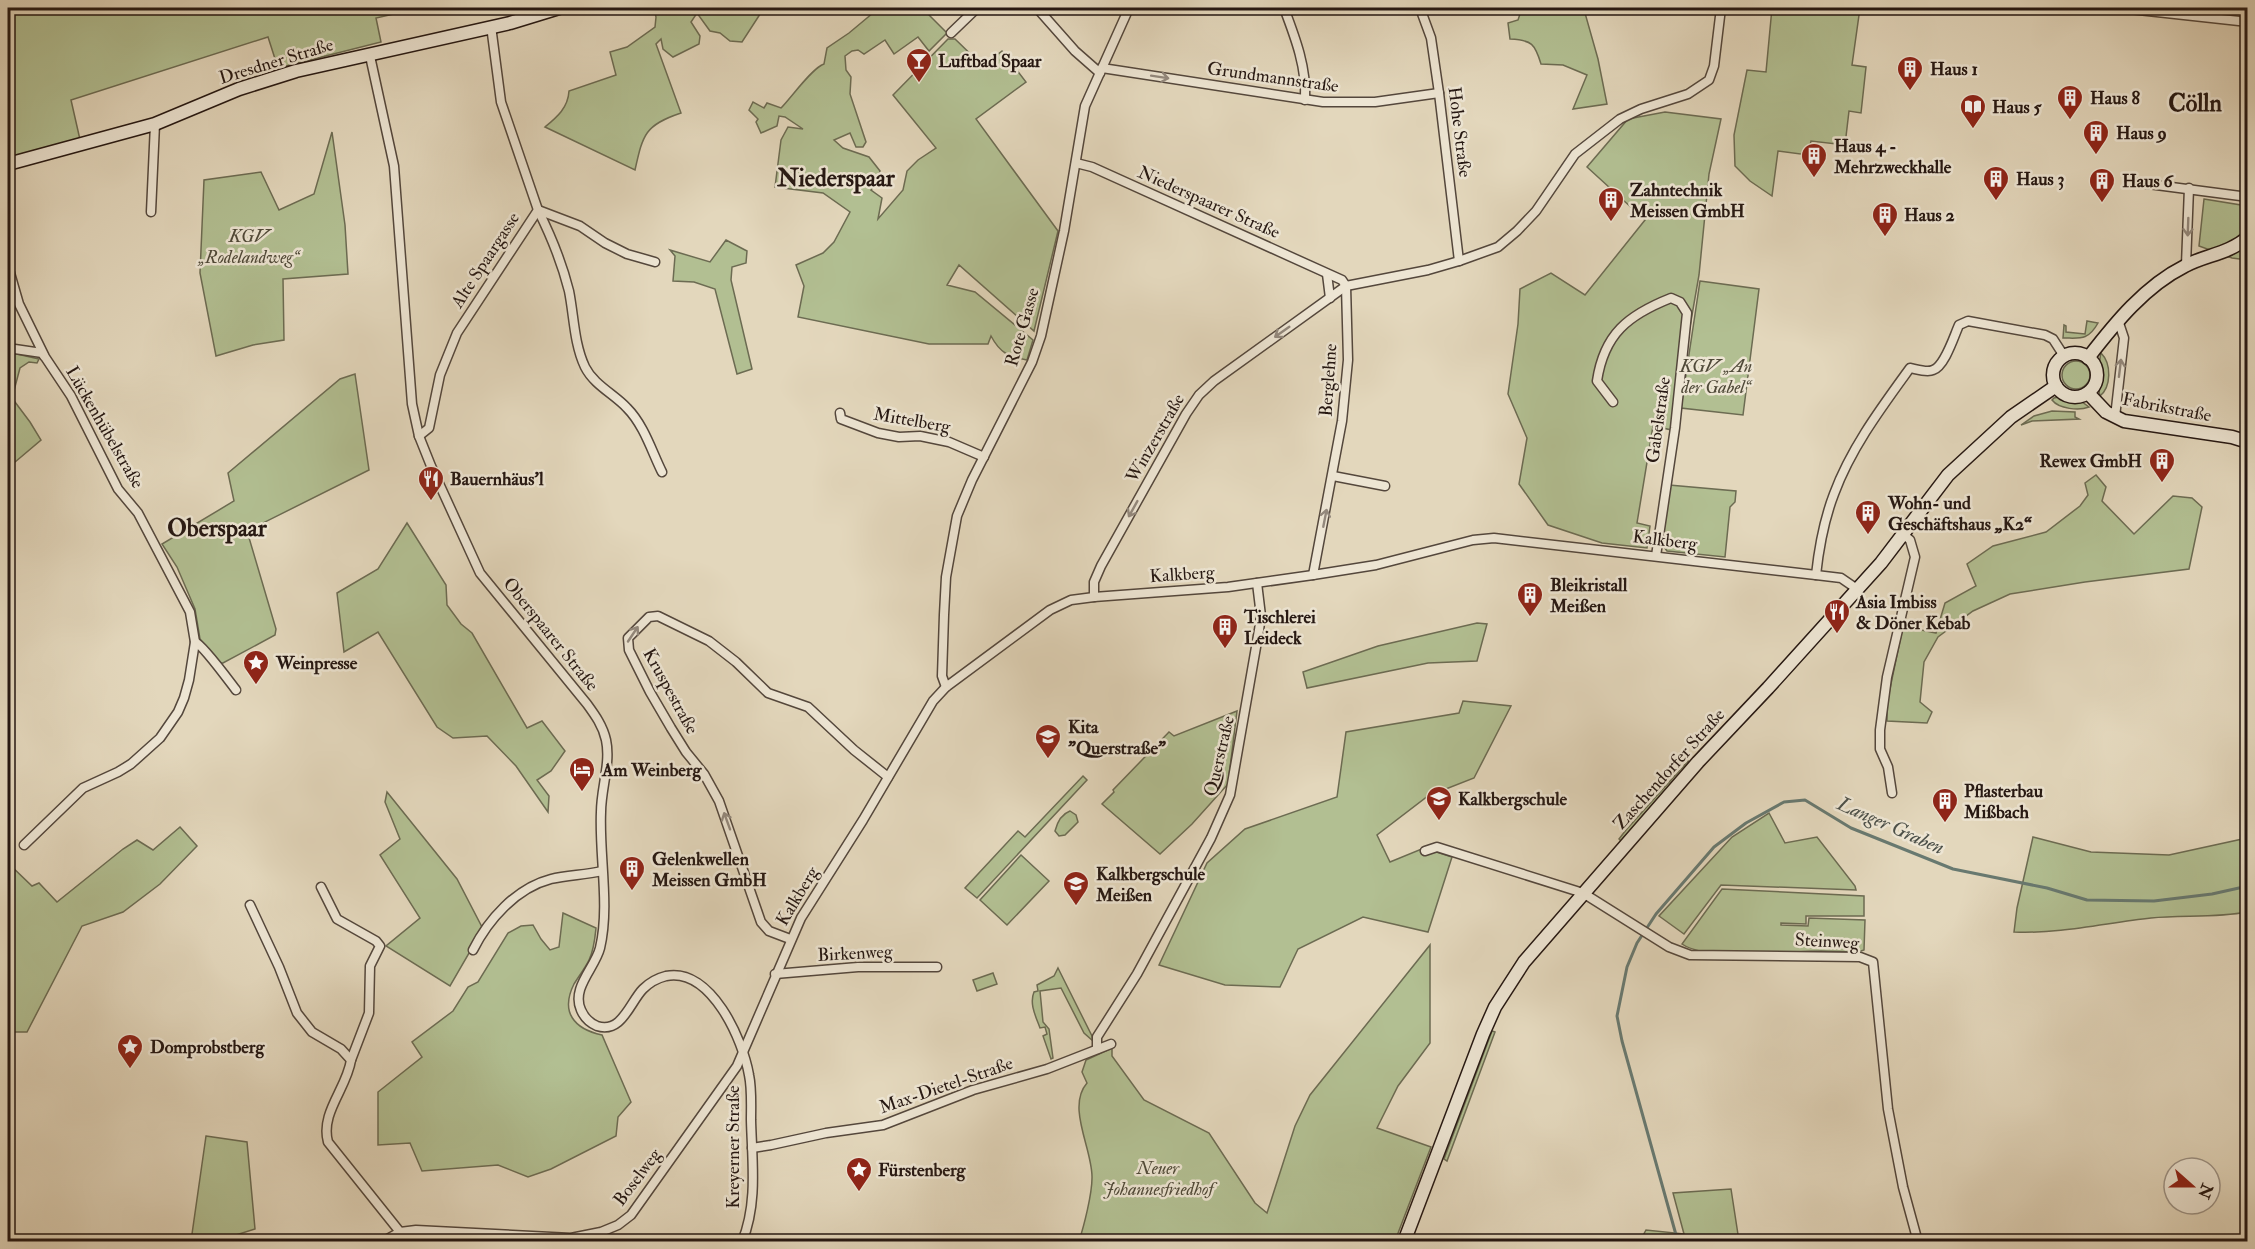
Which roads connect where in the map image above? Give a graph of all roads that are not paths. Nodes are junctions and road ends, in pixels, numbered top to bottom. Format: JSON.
{"nodes":[{"id":1,"x":559,"y":8,"type":"edge"},
{"id":2,"x":977,"y":8,"type":"edge"},
{"id":3,"x":1037,"y":8,"type":"edge"},
{"id":4,"x":1129,"y":8,"type":"edge"},
{"id":5,"x":1284,"y":8,"type":"edge"},
{"id":6,"x":1420,"y":8,"type":"edge"},
{"id":7,"x":1721,"y":8,"type":"edge"},
{"id":8,"x":2121,"y":8,"type":"edge"},
{"id":9,"x":2139,"y":9,"type":"edge"},
{"id":10,"x":2247,"y":22,"type":"edge"},
{"id":11,"x":491,"y":26,"type":"junction"},
{"id":12,"x":951,"y":33,"type":"dead end"},
{"id":13,"x":370,"y":56,"type":"junction"},
{"id":14,"x":1101,"y":70,"type":"junction"},
{"id":15,"x":1439,"y":93,"type":"junction"},
{"id":16,"x":1305,"y":100,"type":"junction"},
{"id":17,"x":155,"y":124,"type":"junction"},
{"id":18,"x":1076,"y":163,"type":"junction"},
{"id":19,"x":8,"y":164,"type":"edge"},
{"id":20,"x":2133,"y":182,"type":"dead end"},
{"id":21,"x":2189,"y":188,"type":"junction"},
{"id":22,"x":2247,"y":197,"type":"edge"},
{"id":23,"x":538,"y":210,"type":"junction"},
{"id":24,"x":151,"y":212,"type":"dead end"},
{"id":25,"x":2247,"y":237,"type":"edge"},
{"id":26,"x":1459,"y":261,"type":"junction"},
{"id":27,"x":655,"y":262,"type":"dead end"},
{"id":28,"x":2186,"y":265,"type":"junction"},
{"id":29,"x":8,"y":266,"type":"edge"},
{"id":30,"x":1327,"y":274,"type":"junction"},
{"id":31,"x":1346,"y":286,"type":"junction"},
{"id":32,"x":1330,"y":298,"type":"junction"},
{"id":33,"x":2118,"y":320,"type":"junction"},
{"id":34,"x":8,"y":348,"type":"edge"},
{"id":35,"x":2064,"y":356,"type":"junction"},
{"id":36,"x":45,"y":357,"type":"junction"},
{"id":37,"x":2088,"y":358,"type":"junction"},
{"id":38,"x":2056,"y":386,"type":"junction"},
{"id":39,"x":2088,"y":393,"type":"junction"},
{"id":40,"x":1613,"y":402,"type":"dead end"},
{"id":41,"x":840,"y":413,"type":"dead end"},
{"id":42,"x":2115,"y":417,"type":"junction"},
{"id":43,"x":419,"y":436,"type":"junction"},
{"id":44,"x":2247,"y":441,"type":"edge"},
{"id":45,"x":984,"y":457,"type":"junction"},
{"id":46,"x":662,"y":472,"type":"dead end"},
{"id":47,"x":1333,"y":476,"type":"junction"},
{"id":48,"x":1385,"y":486,"type":"dead end"},
{"id":49,"x":1903,"y":534,"type":"junction"},
{"id":50,"x":1656,"y":556,"type":"junction"},
{"id":51,"x":1313,"y":575,"type":"junction"},
{"id":52,"x":1816,"y":575,"type":"junction"},
{"id":53,"x":1257,"y":583,"type":"junction"},
{"id":54,"x":1857,"y":589,"type":"junction"},
{"id":55,"x":1094,"y":597,"type":"junction"},
{"id":56,"x":195,"y":642,"type":"junction"},
{"id":57,"x":946,"y":687,"type":"junction"},
{"id":58,"x":236,"y":690,"type":"dead end"},
{"id":59,"x":888,"y":777,"type":"junction"},
{"id":60,"x":1892,"y":793,"type":"dead end"},
{"id":61,"x":24,"y":845,"type":"dead end"},
{"id":62,"x":1425,"y":851,"type":"dead end"},
{"id":63,"x":602,"y":871,"type":"junction"},
{"id":64,"x":321,"y":887,"type":"dead end"},
{"id":65,"x":1584,"y":893,"type":"junction"},
{"id":66,"x":250,"y":905,"type":"dead end"},
{"id":67,"x":790,"y":939,"type":"junction"},
{"id":68,"x":472,"y":950,"type":"dead end"},
{"id":69,"x":937,"y":967,"type":"dead end"},
{"id":70,"x":775,"y":974,"type":"junction"},
{"id":71,"x":1111,"y":1044,"type":"dead end"},
{"id":72,"x":1097,"y":1049,"type":"junction"},
{"id":73,"x":742,"y":1053,"type":"junction"},
{"id":74,"x":351,"y":1060,"type":"junction"},
{"id":75,"x":752,"y":1148,"type":"junction"},
{"id":76,"x":400,"y":1232,"type":"junction"},
{"id":77,"x":382,"y":1242,"type":"edge"},
{"id":78,"x":742,"y":1242,"type":"edge"},
{"id":79,"x":1404,"y":1242,"type":"edge"},
{"id":80,"x":1918,"y":1242,"type":"edge"}],
"edges":[{"from":1,"to":11,"type":"street","name":"Dresdner Straße"},
{"from":2,"to":12,"type":"street"},
{"from":3,"to":14,"type":"street"},
{"from":4,"to":14,"type":"street","name":"Rote Gasse"},
{"from":5,"to":16,"type":"street"},
{"from":6,"to":15,"type":"street","name":"Hohe Straße"},
{"from":7,"to":26,"type":"street"},
{"from":8,"to":9,"type":"street"},
{"from":9,"to":10,"type":"street"},
{"from":11,"to":13,"type":"street","name":"Dresdner Straße"},
{"from":11,"to":23,"type":"street","name":"Alte Spaargasse"},
{"from":13,"to":17,"type":"street","name":"Dresdner Straße"},
{"from":13,"to":43,"type":"street","name":"Oberspaarer Straße"},
{"from":14,"to":16,"type":"street","name":"Grundmannstraße","one_way":true},
{"from":14,"to":18,"type":"street","name":"Rote Gasse"},
{"from":15,"to":16,"type":"street","name":"Grundmannstraße"},
{"from":15,"to":26,"type":"street","name":"Hohe Straße"},
{"from":17,"to":19,"type":"street","name":"Dresdner Straße"},
{"from":17,"to":24,"type":"street"},
{"from":18,"to":30,"type":"street","name":"Niederspaarer Straße"},
{"from":18,"to":45,"type":"street","name":"Rote Gasse"},
{"from":20,"to":21,"type":"street"},
{"from":21,"to":22,"type":"street"},
{"from":21,"to":28,"type":"street","one_way":true},
{"from":23,"to":27,"type":"street"},
{"from":23,"to":43,"type":"street","name":"Alte Spaargasse"},
{"from":23,"to":46,"type":"street"},
{"from":25,"to":28,"type":"street"},
{"from":26,"to":31,"type":"street"},
{"from":28,"to":33,"type":"street"},
{"from":29,"to":36,"type":"street","name":"Lückenhübelstraße"},
{"from":30,"to":31,"type":"street","name":"Niederspaarer Straße"},
{"from":30,"to":32,"type":"street"},
{"from":31,"to":32,"type":"street","name":"Winzerstraße"},
{"from":31,"to":47,"type":"street","name":"Berglehne"},
{"from":32,"to":55,"type":"street","name":"Winzerstraße","one_way":true},
{"from":33,"to":37,"type":"street"},
{"from":42,"to":33,"type":"street","one_way":true},
{"from":34,"to":36,"type":"street"},
{"from":35,"to":37,"type":"street"},
{"from":35,"to":38,"type":"street"},
{"from":35,"to":52,"type":"street"},
{"from":36,"to":56,"type":"street","name":"Lückenhübelstraße"},
{"from":37,"to":39,"type":"street"},
{"from":38,"to":39,"type":"street"},
{"from":38,"to":49,"type":"street","name":"Zaschendorfer Straße"},
{"from":39,"to":42,"type":"street","name":"Fabrikstraße"},
{"from":40,"to":50,"type":"street","name":"Gabelstraße"},
{"from":41,"to":45,"type":"street","name":"Mittelberg"},
{"from":42,"to":44,"type":"street","name":"Fabrikstraße"},
{"from":43,"to":63,"type":"street","name":"Oberspaarer Straße"},
{"from":45,"to":57,"type":"street","name":"Rote Gasse"},
{"from":47,"to":48,"type":"street"},
{"from":51,"to":47,"type":"street","name":"Berglehne","one_way":true},
{"from":49,"to":54,"type":"street","name":"Zaschendorfer Straße"},
{"from":49,"to":60,"type":"street"},
{"from":50,"to":51,"type":"street","name":"Kalkberg"},
{"from":50,"to":52,"type":"street","name":"Kalkberg"},
{"from":51,"to":53,"type":"street","name":"Kalkberg"},
{"from":52,"to":54,"type":"street","name":"Kalkberg"},
{"from":53,"to":55,"type":"street","name":"Kalkberg"},
{"from":53,"to":72,"type":"street","name":"Querstraße"},
{"from":54,"to":65,"type":"street","name":"Zaschendorfer Straße"},
{"from":55,"to":57,"type":"street","name":"Kalkberg"},
{"from":56,"to":58,"type":"street"},
{"from":56,"to":61,"type":"street","name":"Lückenhübelstraße"},
{"from":57,"to":59,"type":"street","name":"Kalkberg"},
{"from":59,"to":67,"type":"street","name":"Kalkberg"},
{"from":67,"to":59,"type":"street","name":"Kruspestraße","one_way":true},
{"from":62,"to":65,"type":"street"},
{"from":63,"to":68,"type":"street"},
{"from":63,"to":73,"type":"street","name":"Oberspaarer Straße"},
{"from":64,"to":74,"type":"street"},
{"from":65,"to":79,"type":"street","name":"Zaschendorfer Straße"},
{"from":65,"to":80,"type":"street","name":"Steinweg"},
{"from":66,"to":74,"type":"street"},
{"from":67,"to":70,"type":"street","name":"Kalkberg"},
{"from":69,"to":70,"type":"street","name":"Birkenweg"},
{"from":70,"to":73,"type":"street","name":"Kalkberg"},
{"from":71,"to":72,"type":"street","name":"Max-Dietel-Straße"},
{"from":72,"to":75,"type":"street","name":"Max-Dietel-Straße"},
{"from":73,"to":75,"type":"street","name":"Kreyerner Straße"},
{"from":73,"to":76,"type":"street","name":"Boselweg"},
{"from":74,"to":76,"type":"street"},
{"from":75,"to":78,"type":"street","name":"Kreyerner Straße"},
{"from":76,"to":77,"type":"street","name":"Boselweg"}]}
